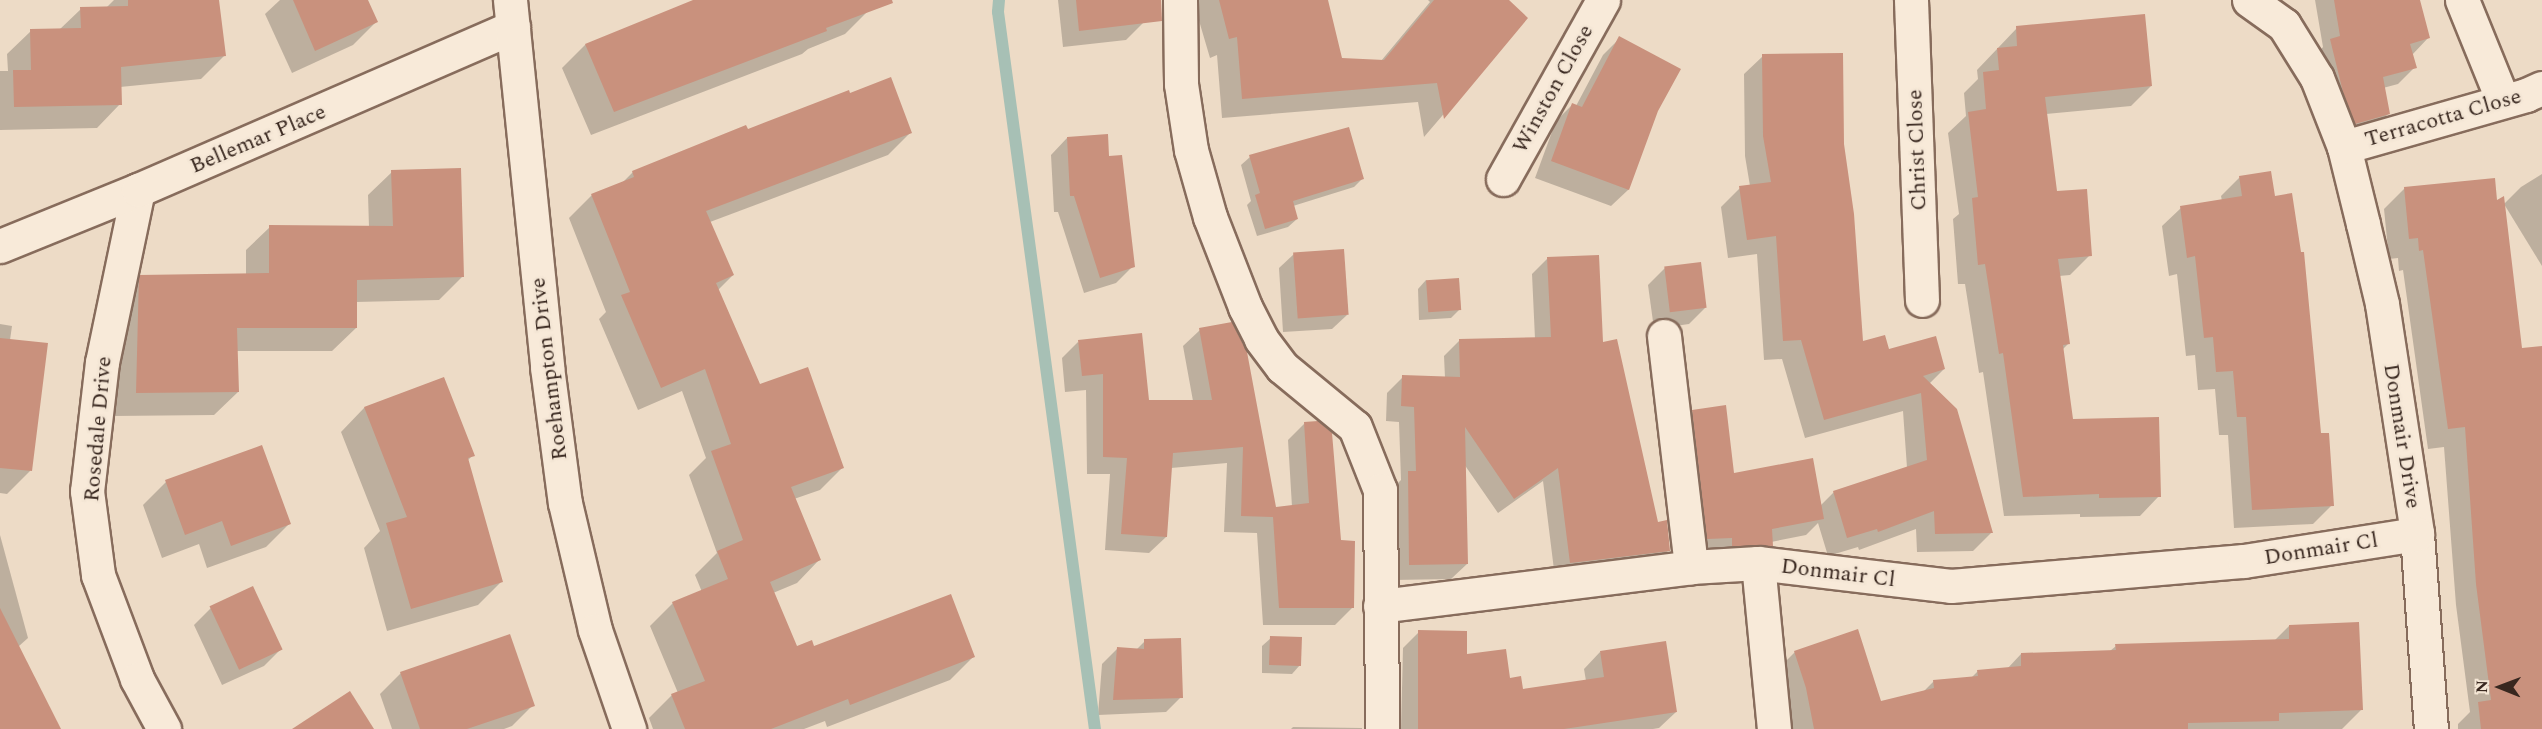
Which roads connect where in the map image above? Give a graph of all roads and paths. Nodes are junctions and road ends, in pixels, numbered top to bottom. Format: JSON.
{"nodes":[{"id":1,"x":1180,"y":0,"type":"edge"},
{"id":2,"x":1603,"y":0,"type":"edge"},
{"id":3,"x":1911,"y":0,"type":"edge"},
{"id":4,"x":2249,"y":0,"type":"edge"},
{"id":5,"x":2462,"y":0,"type":"edge"},
{"id":6,"x":512,"y":14,"type":"edge"},
{"id":7,"x":2542,"y":88,"type":"edge"},
{"id":8,"x":2504,"y":101,"type":"junction"},
{"id":9,"x":2344,"y":147,"type":"junction"},
{"id":10,"x":1503,"y":178,"type":"dead end"},
{"id":11,"x":138,"y":190,"type":"junction"},
{"id":12,"x":0,"y":246,"type":"edge"},
{"id":13,"x":1923,"y":300,"type":"dead end"},
{"id":14,"x":1664,"y":336,"type":"dead end"},
{"id":15,"x":2417,"y":534,"type":"junction"},
{"id":16,"x":1758,"y":563,"type":"junction"},
{"id":17,"x":1690,"y":567,"type":"junction"},
{"id":18,"x":1380,"y":606,"type":"junction"},
{"id":19,"x":164,"y":729,"type":"edge"},
{"id":20,"x":629,"y":729,"type":"edge"},
{"id":21,"x":1382,"y":729,"type":"edge"},
{"id":22,"x":1774,"y":729,"type":"edge"},
{"id":23,"x":2431,"y":729,"type":"edge"}],
"edges":[{"from":1,"to":18,"type":"street"},
{"from":2,"to":10,"type":"street","name":"Winston Close"},
{"from":3,"to":13,"type":"street","name":"Christ Close"},
{"from":4,"to":9,"type":"street","name":"Donmair Drive"},
{"from":5,"to":8,"type":"street"},
{"from":6,"to":11,"type":"street","name":"Bellemar Place"},
{"from":6,"to":20,"type":"street","name":"Roehampton Drive"},
{"from":7,"to":8,"type":"street","name":"Terracotta Close"},
{"from":8,"to":9,"type":"street","name":"Terracotta Close"},
{"from":9,"to":15,"type":"street","name":"Donmair Drive"},
{"from":11,"to":12,"type":"street","name":"Bellemar Place"},
{"from":11,"to":19,"type":"street","name":"Rosedale Drive"},
{"from":14,"to":17,"type":"street"},
{"from":15,"to":16,"type":"street","name":"Donmair Cl"},
{"from":15,"to":23,"type":"street","name":"Donmair Drive"},
{"from":16,"to":17,"type":"street","name":"Donmair Cl"},
{"from":16,"to":22,"type":"street"},
{"from":17,"to":18,"type":"street","name":"Donmair Cl"},
{"from":18,"to":21,"type":"street"}]}
